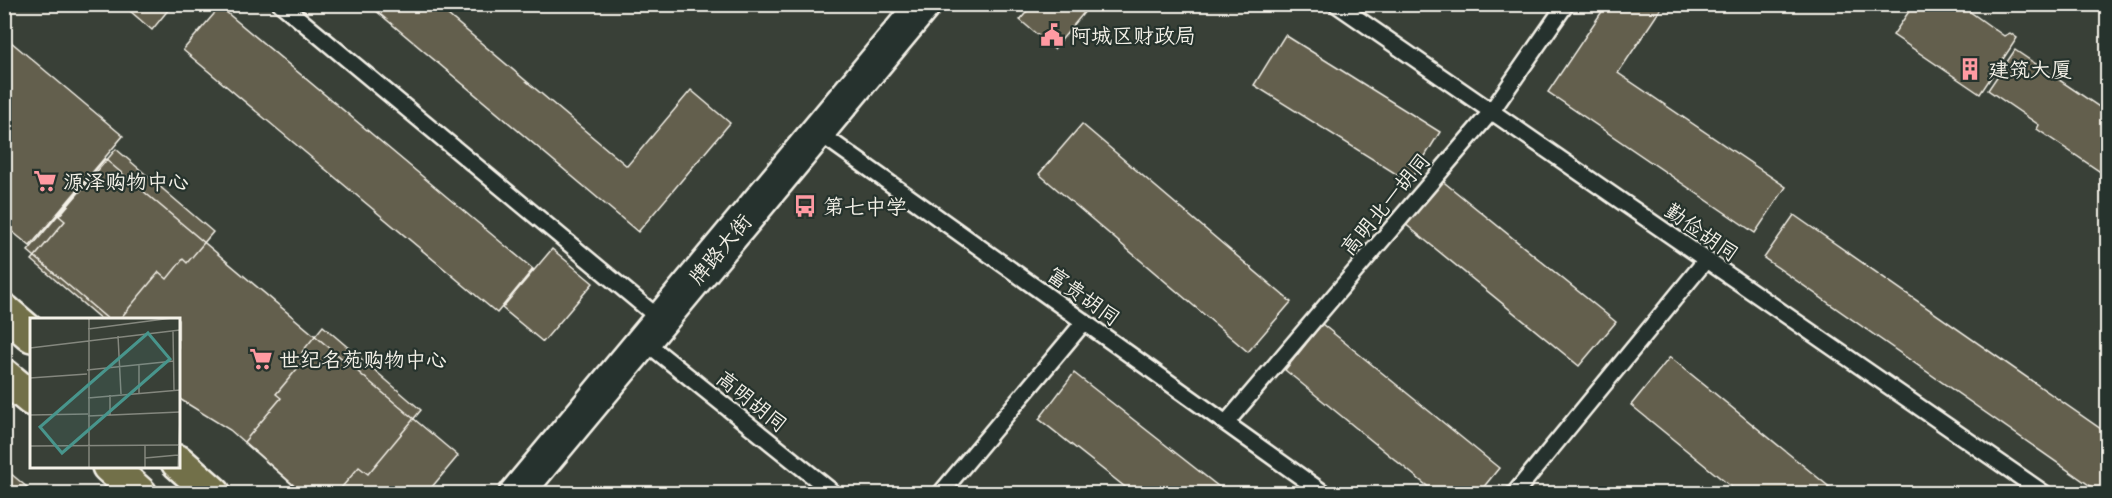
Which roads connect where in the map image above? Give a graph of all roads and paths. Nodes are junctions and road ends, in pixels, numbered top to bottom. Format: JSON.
{"nodes":[{"id":1,"x":281,"y":4,"type":"edge"},
{"id":2,"x":924,"y":4,"type":"edge"},
{"id":3,"x":1336,"y":4,"type":"edge"},
{"id":4,"x":1566,"y":4,"type":"edge"},
{"id":5,"x":1491,"y":112,"type":"junction"},
{"id":6,"x":818,"y":132,"type":"junction"},
{"id":7,"x":1706,"y":260,"type":"junction"},
{"id":8,"x":4,"y":311,"type":"edge"},
{"id":9,"x":1084,"y":322,"type":"junction"},
{"id":10,"x":652,"y":331,"type":"junction"},
{"id":11,"x":30,"y":332,"type":"edge"},
{"id":12,"x":4,"y":376,"type":"edge"},
{"id":13,"x":30,"y":397,"type":"edge"},
{"id":14,"x":1226,"y":423,"type":"junction"},
{"id":15,"x":180,"y":464,"type":"edge"},
{"id":16,"x":111,"y":468,"type":"edge"},
{"id":17,"x":140,"y":494,"type":"edge"},
{"id":18,"x":214,"y":494,"type":"edge"},
{"id":19,"x":516,"y":494,"type":"edge"},
{"id":20,"x":835,"y":494,"type":"edge"},
{"id":21,"x":940,"y":494,"type":"edge"},
{"id":22,"x":1325,"y":494,"type":"edge"},
{"id":23,"x":1514,"y":494,"type":"edge"},
{"id":24,"x":2045,"y":494,"type":"edge"}],
"edges":[{"from":1,"to":10,"type":"lane","name":"高明胡同"},
{"from":2,"to":6,"type":"street","name":"牌路大街"},
{"from":3,"to":5,"type":"lane","name":"勤俭胡同"},
{"from":4,"to":5,"type":"lane","name":"高明北一胡同"},
{"from":5,"to":7,"type":"lane","name":"勤俭胡同"},
{"from":5,"to":14,"type":"lane","name":"高明北一胡同"},
{"from":6,"to":9,"type":"lane","name":"富贵胡同"},
{"from":6,"to":10,"type":"street","name":"牌路大街"},
{"from":7,"to":23,"type":"lane"},
{"from":7,"to":24,"type":"lane","name":"勤俭胡同"},
{"from":8,"to":11,"type":"main road"},
{"from":9,"to":14,"type":"lane","name":"富贵胡同"},
{"from":9,"to":21,"type":"lane"},
{"from":10,"to":19,"type":"street","name":"牌路大街"},
{"from":10,"to":20,"type":"lane","name":"高明胡同"},
{"from":12,"to":13,"type":"main road"},
{"from":14,"to":22,"type":"lane","name":"富贵胡同"},
{"from":15,"to":18,"type":"main road"},
{"from":16,"to":17,"type":"main road"}]}
